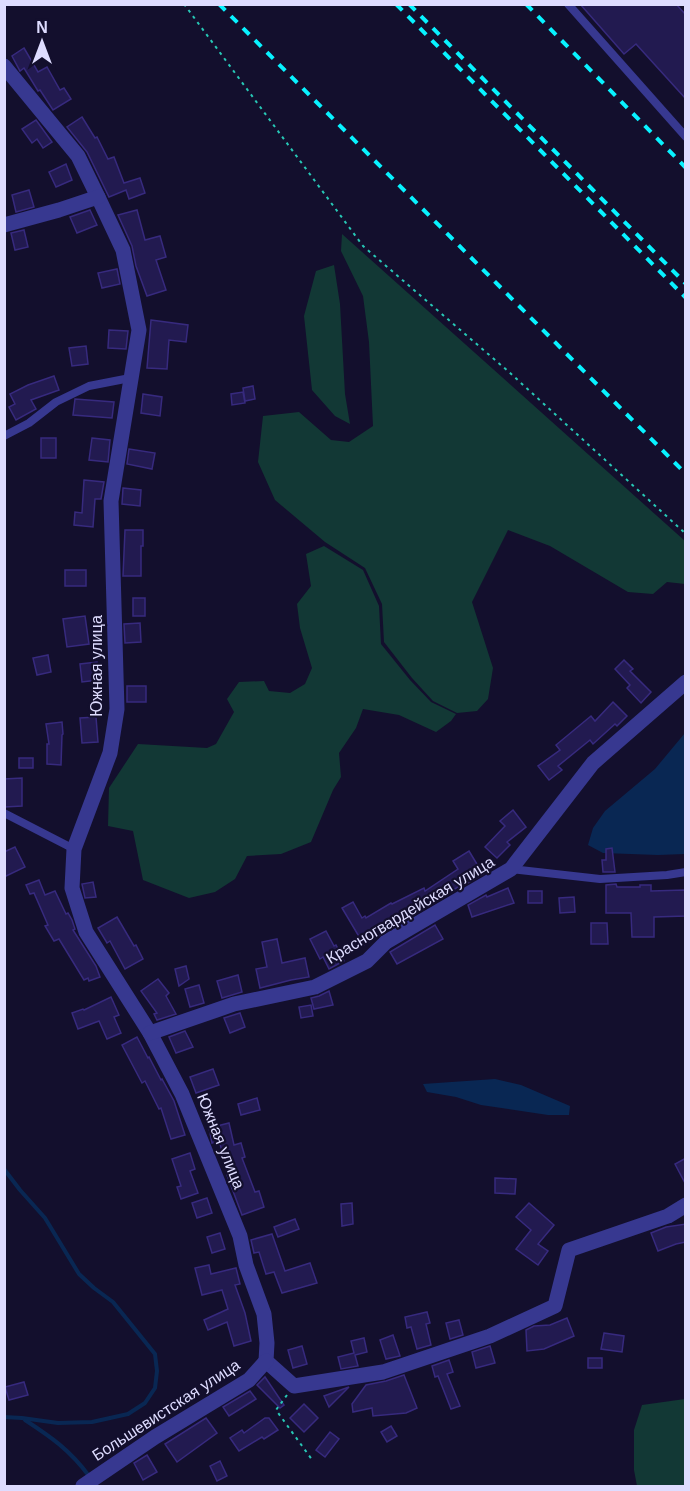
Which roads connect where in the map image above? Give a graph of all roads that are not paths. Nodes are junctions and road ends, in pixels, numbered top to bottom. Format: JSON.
{"nodes":[{"id":1,"x":568,"y":4,"type":"edge"},
{"id":2,"x":4,"y":66,"type":"edge"},
{"id":3,"x":686,"y":137,"type":"edge"},
{"id":4,"x":98,"y":196,"type":"junction"},
{"id":5,"x":4,"y":225,"type":"edge"},
{"id":6,"x":130,"y":378,"type":"junction"},
{"id":7,"x":4,"y":436,"type":"edge"},
{"id":8,"x":686,"y":682,"type":"edge"},
{"id":9,"x":4,"y":813,"type":"edge"},
{"id":10,"x":74,"y":849,"type":"junction"},
{"id":11,"x":511,"y":869,"type":"junction"},
{"id":12,"x":686,"y":872,"type":"edge"},
{"id":13,"x":150,"y":1033,"type":"junction"},
{"id":14,"x":686,"y":1205,"type":"edge"},
{"id":15,"x":266,"y":1361,"type":"junction"},
{"id":16,"x":90,"y":1481,"type":"edge"}],
"edges":[{"from":1,"to":3,"type":"lane"},
{"from":2,"to":4,"type":"street","name":"Южная улица"},
{"from":4,"to":5,"type":"street"},
{"from":4,"to":6,"type":"street","name":"Южная улица"},
{"from":6,"to":7,"type":"lane"},
{"from":6,"to":10,"type":"street","name":"Южная улица"},
{"from":8,"to":11,"type":"street","name":"Красногвардейская улица"},
{"from":9,"to":10,"type":"lane"},
{"from":10,"to":13,"type":"street","name":"Южная улица"},
{"from":11,"to":12,"type":"lane"},
{"from":11,"to":13,"type":"street","name":"Красногвардейская улица"},
{"from":13,"to":15,"type":"street","name":"Южная улица"},
{"from":14,"to":15,"type":"street"},
{"from":15,"to":16,"type":"street","name":"Большевистская улица"}]}
